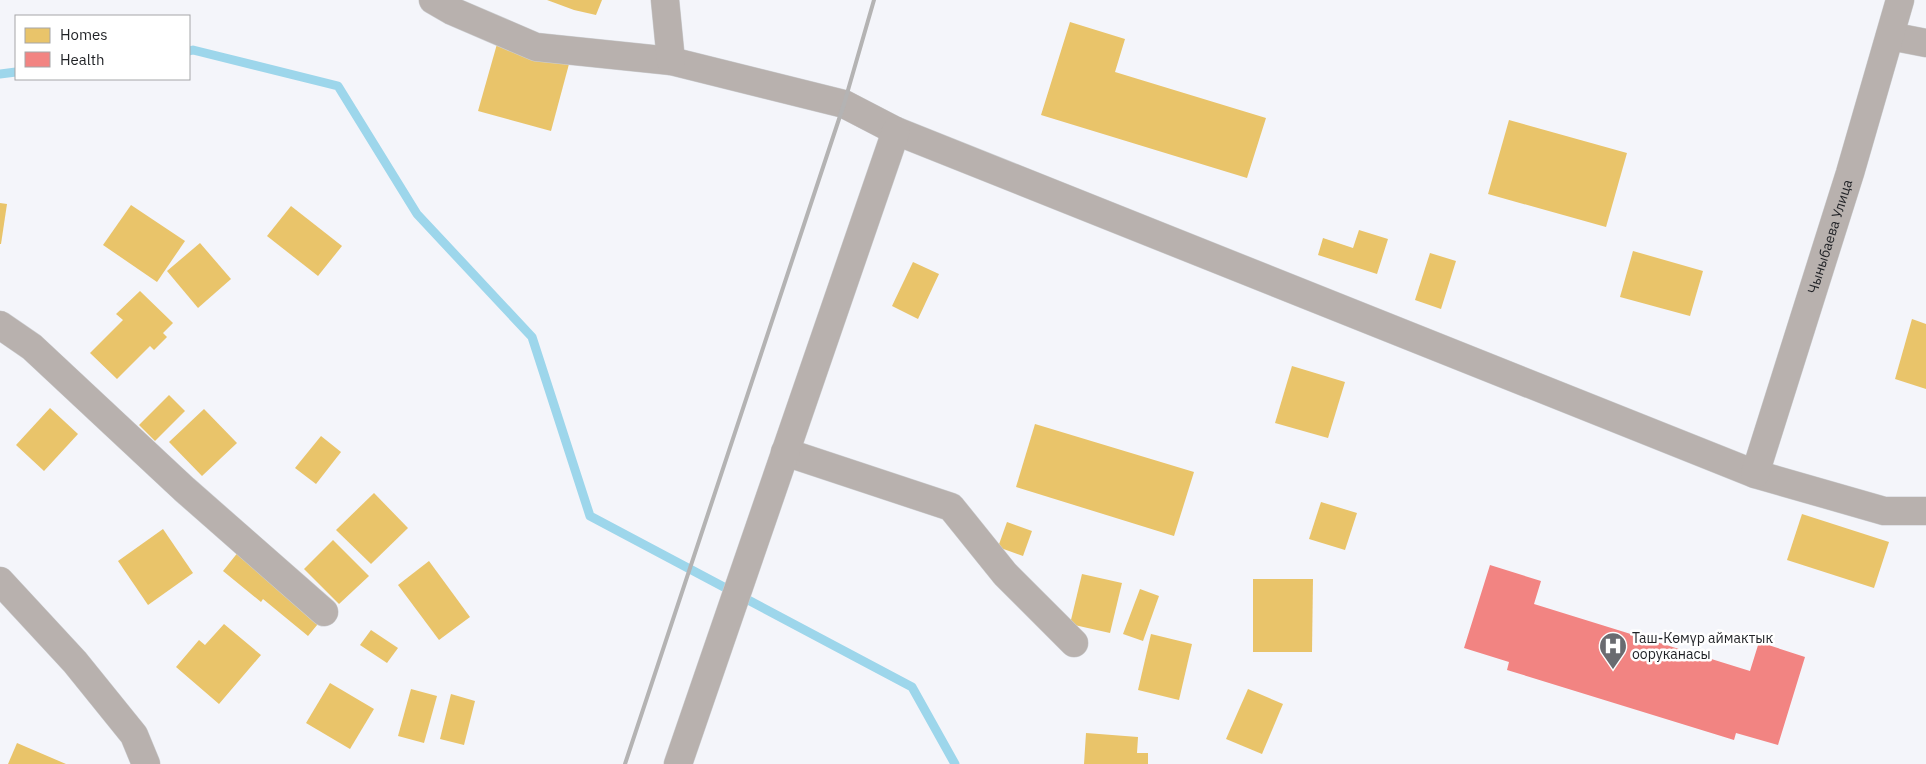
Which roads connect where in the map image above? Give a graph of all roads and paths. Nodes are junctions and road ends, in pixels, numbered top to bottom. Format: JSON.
{"nodes":[{"id":1,"x":433,"y":0,"type":"edge"},
{"id":2,"x":665,"y":0,"type":"edge"},
{"id":3,"x":1900,"y":0,"type":"edge"},
{"id":4,"x":1890,"y":36,"type":"junction"},
{"id":5,"x":1926,"y":43,"type":"edge"},
{"id":6,"x":671,"y":61,"type":"junction"},
{"id":7,"x":896,"y":131,"type":"junction"},
{"id":8,"x":0,"y":324,"type":"edge"},
{"id":9,"x":785,"y":452,"type":"junction"},
{"id":10,"x":1755,"y":474,"type":"junction"},
{"id":11,"x":1926,"y":511,"type":"edge"},
{"id":12,"x":0,"y":581,"type":"edge"},
{"id":13,"x":324,"y":612,"type":"dead end"},
{"id":14,"x":1074,"y":643,"type":"dead end"},
{"id":15,"x":146,"y":764,"type":"edge"},
{"id":16,"x":678,"y":764,"type":"edge"}],
"edges":[{"from":1,"to":6,"type":"street"},
{"from":2,"to":6,"type":"street"},
{"from":3,"to":4,"type":"street","name":"Чыныбаева Улица"},
{"from":4,"to":5,"type":"street"},
{"from":4,"to":10,"type":"street","name":"Чыныбаева Улица"},
{"from":6,"to":7,"type":"street"},
{"from":7,"to":9,"type":"street"},
{"from":7,"to":10,"type":"street"},
{"from":8,"to":13,"type":"street"},
{"from":9,"to":14,"type":"street"},
{"from":9,"to":16,"type":"street"},
{"from":10,"to":11,"type":"street"},
{"from":12,"to":15,"type":"street"}]}
